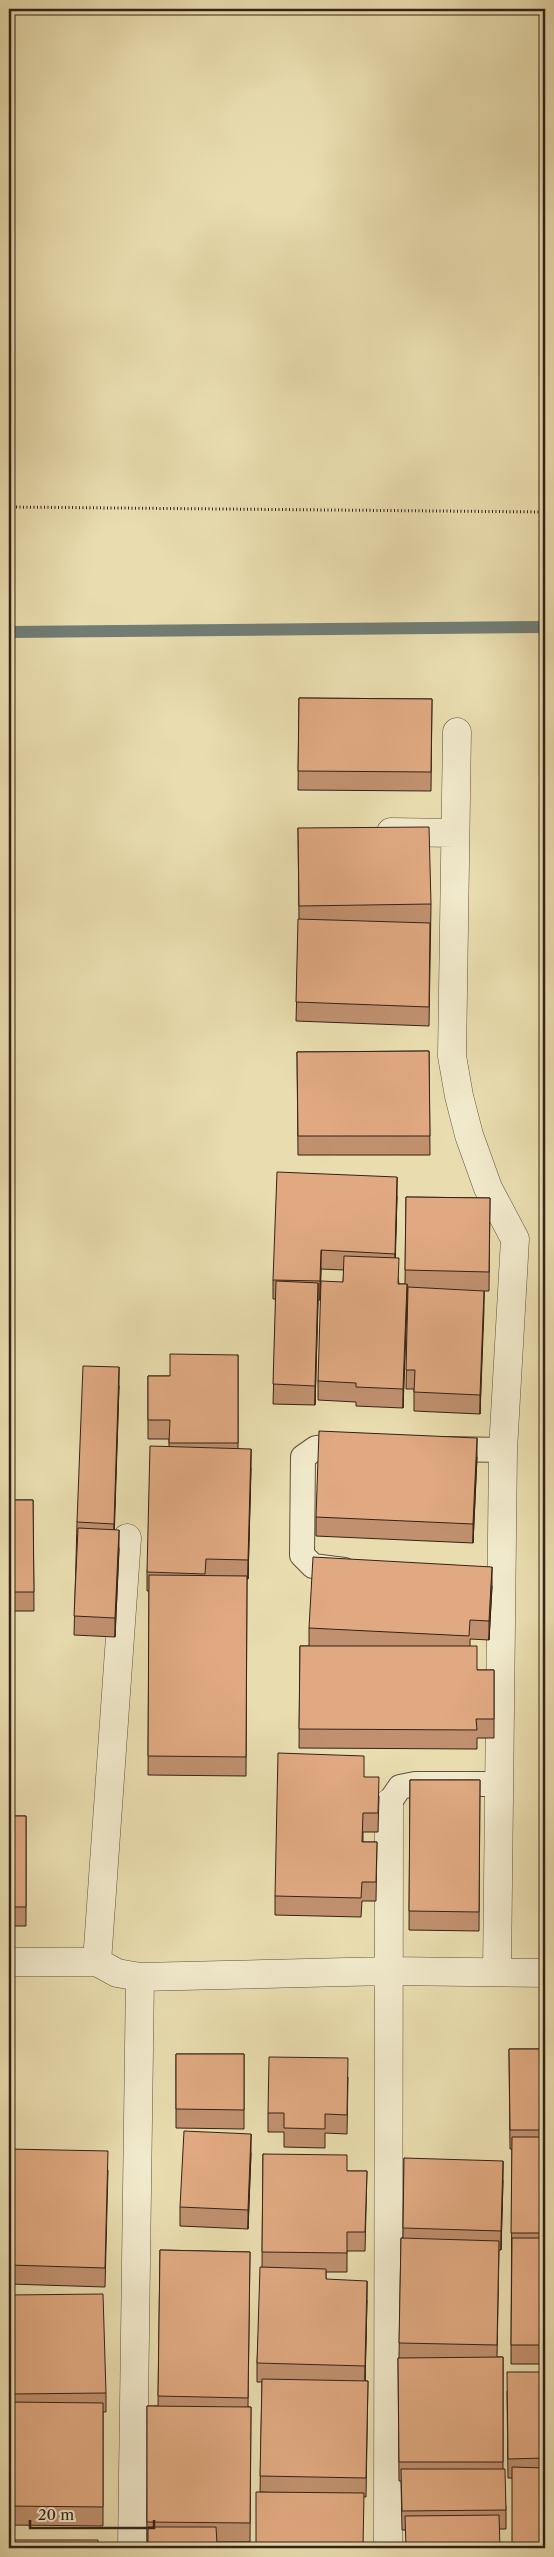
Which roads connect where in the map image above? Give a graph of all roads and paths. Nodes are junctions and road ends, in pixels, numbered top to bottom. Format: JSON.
{"nodes":[{"id":1,"x":9,"y":507,"type":"edge"},
{"id":2,"x":545,"y":512,"type":"edge"},
{"id":3,"x":457,"y":732,"type":"dead end"},
{"id":4,"x":370,"y":832,"type":"edge"},
{"id":5,"x":454,"y":833,"type":"junction"},
{"id":6,"x":452,"y":1056,"type":"junction"},
{"id":7,"x":422,"y":1058,"type":"edge"},
{"id":8,"x":374,"y":1447,"type":"edge"},
{"id":9,"x":423,"y":1448,"type":"edge"},
{"id":10,"x":503,"y":1450,"type":"junction"},
{"id":11,"x":126,"y":1538,"type":"dead end"},
{"id":12,"x":363,"y":1571,"type":"edge"},
{"id":13,"x":500,"y":1784,"type":"junction"},
{"id":14,"x":390,"y":1803,"type":"joint"},
{"id":15,"x":9,"y":1962,"type":"edge"},
{"id":16,"x":97,"y":1962,"type":"junction"},
{"id":17,"x":388,"y":1971,"type":"junction"},
{"id":18,"x":497,"y":1971,"type":"junction"},
{"id":19,"x":545,"y":1973,"type":"edge"},
{"id":20,"x":140,"y":1977,"type":"junction"},
{"id":21,"x":132,"y":2548,"type":"edge"},
{"id":22,"x":388,"y":2548,"type":"edge"}],
"edges":[{"from":1,"to":2,"type":"path"},
{"from":3,"to":5,"type":"street"},
{"from":4,"to":5,"type":"street"},
{"from":5,"to":6,"type":"street"},
{"from":6,"to":7,"type":"street"},
{"from":6,"to":10,"type":"street"},
{"from":8,"to":12,"type":"lane"},
{"from":9,"to":10,"type":"lane"},
{"from":10,"to":13,"type":"street"},
{"from":11,"to":16,"type":"street"},
{"from":13,"to":14,"type":"lane"},
{"from":13,"to":18,"type":"street"},
{"from":14,"to":17,"type":"street"},
{"from":15,"to":16,"type":"street"},
{"from":16,"to":20,"type":"street"},
{"from":17,"to":18,"type":"street"},
{"from":17,"to":20,"type":"street"},
{"from":17,"to":22,"type":"street"},
{"from":18,"to":19,"type":"street"},
{"from":20,"to":21,"type":"street"}]}
